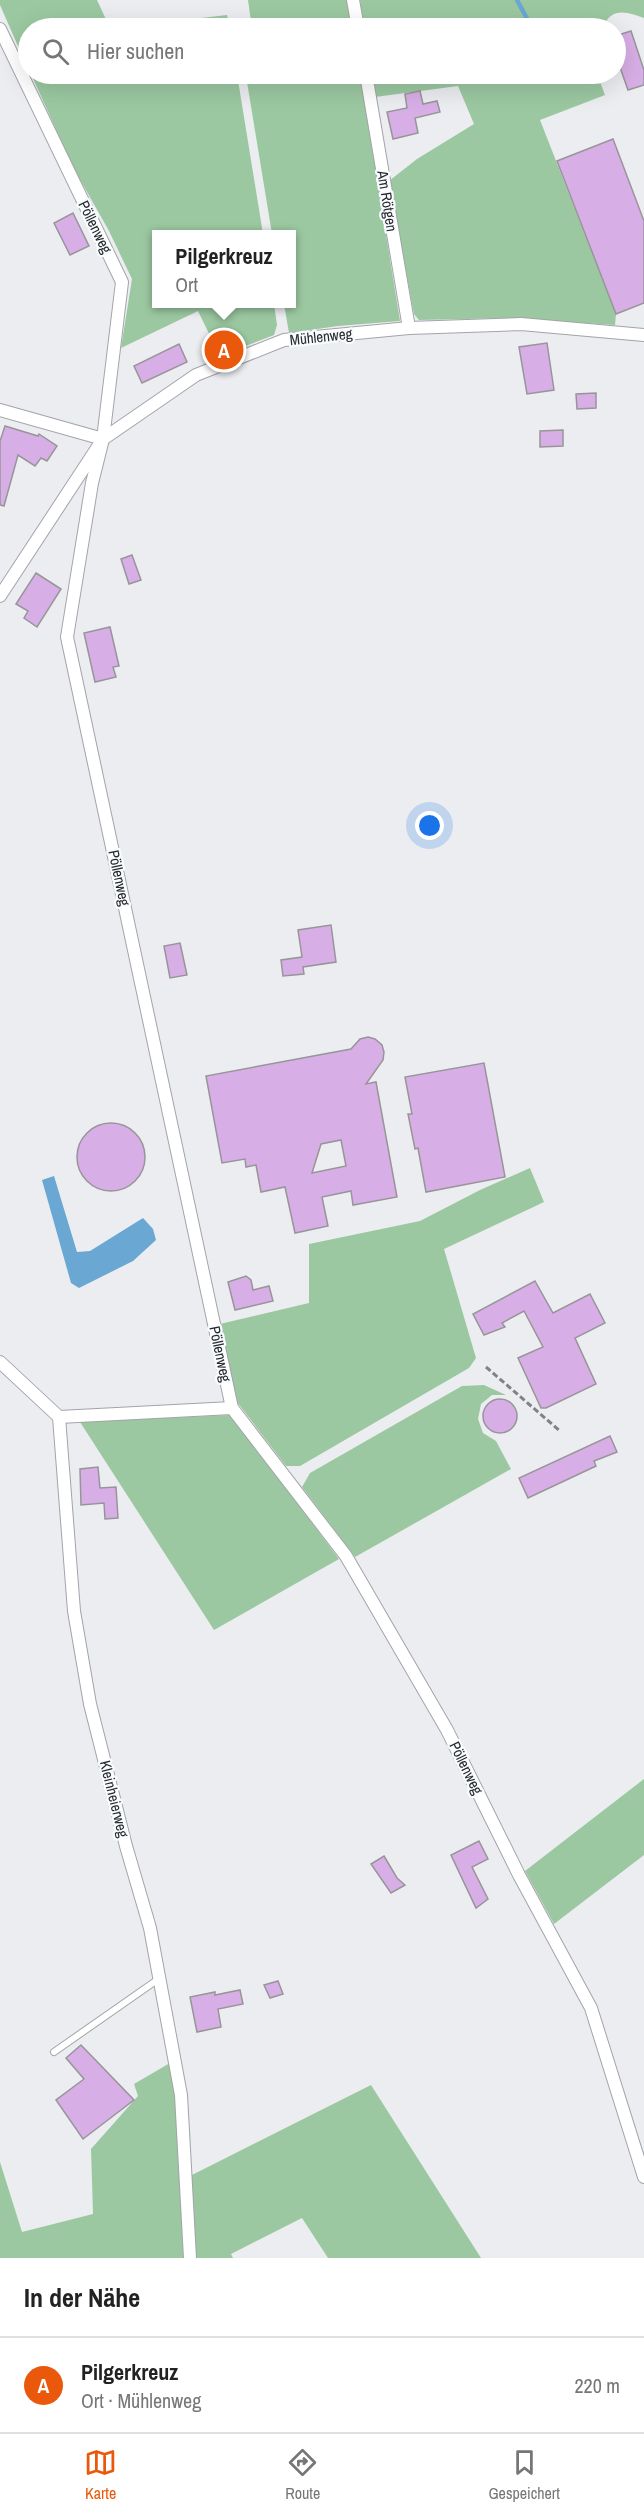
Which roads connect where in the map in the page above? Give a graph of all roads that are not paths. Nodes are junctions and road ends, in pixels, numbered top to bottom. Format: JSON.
{"nodes":[{"id":1,"x":353,"y":0,"type":"edge"},
{"id":2,"x":356,"y":18,"type":"edge"},
{"id":3,"x":0,"y":29,"type":"edge"},
{"id":4,"x":18,"y":66,"type":"edge"},
{"id":5,"x":27,"y":84,"type":"edge"},
{"id":6,"x":368,"y":84,"type":"edge"},
{"id":7,"x":410,"y":328,"type":"junction"},
{"id":8,"x":644,"y":334,"type":"edge"},
{"id":9,"x":0,"y":410,"type":"edge"},
{"id":10,"x":103,"y":439,"type":"junction"},
{"id":11,"x":0,"y":596,"type":"edge"},
{"id":12,"x":0,"y":1362,"type":"edge"},
{"id":13,"x":232,"y":1408,"type":"junction"},
{"id":14,"x":59,"y":1417,"type":"junction"},
{"id":15,"x":160,"y":1977,"type":"junction"},
{"id":16,"x":54,"y":2052,"type":"dead end"},
{"id":17,"x":644,"y":2177,"type":"edge"},
{"id":18,"x":190,"y":2258,"type":"edge"}],
"edges":[{"from":1,"to":2,"type":"street"},
{"from":3,"to":4,"type":"street","name":"Pöllenweg"},
{"from":5,"to":10,"type":"street","name":"Pöllenweg"},
{"from":6,"to":7,"type":"street","name":"Am Rötgen"},
{"from":7,"to":8,"type":"street","name":"Mühlenweg"},
{"from":7,"to":10,"type":"street","name":"Mühlenweg"},
{"from":9,"to":10,"type":"street"},
{"from":10,"to":11,"type":"street","name":"Mühlenweg"},
{"from":10,"to":13,"type":"street","name":"Pöllenweg"},
{"from":12,"to":14,"type":"street"},
{"from":13,"to":14,"type":"street"},
{"from":13,"to":17,"type":"street","name":"Pöllenweg"},
{"from":14,"to":15,"type":"street","name":"Kleinheierweg"},
{"from":15,"to":16,"type":"lane"},
{"from":15,"to":18,"type":"street","name":"Kleinheierweg"}]}
